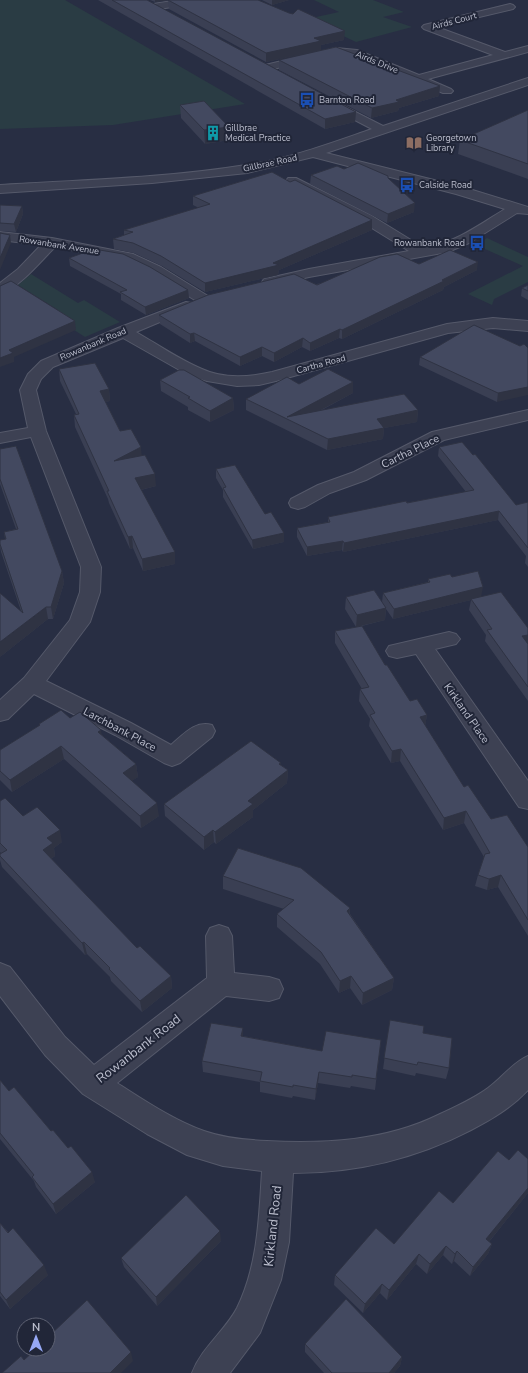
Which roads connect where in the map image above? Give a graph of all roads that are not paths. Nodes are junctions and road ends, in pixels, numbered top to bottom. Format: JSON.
{"nodes":[{"id":1,"x":197,"y":0,"type":"edge"},
{"id":2,"x":510,"y":6,"type":"dead end"},
{"id":3,"x":171,"y":15,"type":"edge"},
{"id":4,"x":528,"y":49,"type":"edge"},
{"id":5,"x":503,"y":55,"type":"junction"},
{"id":6,"x":253,"y":61,"type":"edge"},
{"id":7,"x":265,"y":68,"type":"junction"},
{"id":8,"x":278,"y":75,"type":"edge"},
{"id":9,"x":418,"y":78,"type":"junction"},
{"id":10,"x":528,"y":81,"type":"edge"},
{"id":11,"x":447,"y":91,"type":"dead end"},
{"id":12,"x":319,"y":97,"type":"edge"},
{"id":13,"x":382,"y":130,"type":"junction"},
{"id":14,"x":313,"y":153,"type":"junction"},
{"id":15,"x":292,"y":181,"type":"edge"},
{"id":16,"x":0,"y":189,"type":"edge"},
{"id":17,"x":522,"y":209,"type":"edge"},
{"id":18,"x":0,"y":236,"type":"edge"},
{"id":19,"x":52,"y":242,"type":"junction"},
{"id":20,"x":422,"y":254,"type":"junction"},
{"id":21,"x":256,"y":286,"type":"edge"},
{"id":22,"x":0,"y":290,"type":"edge"},
{"id":23,"x":211,"y":297,"type":"joint"},
{"id":24,"x":528,"y":326,"type":"edge"},
{"id":25,"x":123,"y":331,"type":"junction"},
{"id":26,"x":528,"y":415,"type":"edge"},
{"id":27,"x":37,"y":431,"type":"junction"},
{"id":28,"x":0,"y":438,"type":"edge"},
{"id":29,"x":298,"y":503,"type":"dead end"},
{"id":30,"x":450,"y":639,"type":"dead end"},
{"id":31,"x":421,"y":645,"type":"junction"},
{"id":32,"x":397,"y":651,"type":"dead end"},
{"id":33,"x":32,"y":683,"type":"junction"},
{"id":34,"x":0,"y":713,"type":"edge"},
{"id":35,"x":204,"y":731,"type":"dead end"},
{"id":36,"x":528,"y":800,"type":"edge"},
{"id":37,"x":219,"y":936,"type":"dead end"},
{"id":38,"x":0,"y":975,"type":"edge"},
{"id":39,"x":221,"y":983,"type":"junction"},
{"id":40,"x":269,"y":989,"type":"dead end"},
{"id":41,"x":528,"y":1070,"type":"edge"},
{"id":42,"x":93,"y":1084,"type":"junction"},
{"id":43,"x":278,"y":1157,"type":"junction"},
{"id":44,"x":209,"y":1373,"type":"edge"}],
"edges":[{"from":1,"to":3,"type":"street"},
{"from":2,"to":5,"type":"street","name":"Airds Court"},
{"from":4,"to":5,"type":"street"},
{"from":5,"to":9,"type":"street"},
{"from":6,"to":7,"type":"street"},
{"from":7,"to":8,"type":"street"},
{"from":7,"to":9,"type":"street","name":"Airds Drive"},
{"from":9,"to":11,"type":"street","name":"Airds Drive"},
{"from":10,"to":13,"type":"street","name":"Gillbrae Road"},
{"from":12,"to":13,"type":"street"},
{"from":13,"to":14,"type":"street","name":"Gillbrae Road"},
{"from":14,"to":16,"type":"street","name":"Gillbrae Road"},
{"from":14,"to":17,"type":"street"},
{"from":15,"to":20,"type":"street"},
{"from":17,"to":20,"type":"street"},
{"from":18,"to":19,"type":"street","name":"Rowanbank Avenue"},
{"from":19,"to":22,"type":"street"},
{"from":19,"to":23,"type":"street","name":"Rowanbank Avenue"},
{"from":20,"to":21,"type":"street"},
{"from":23,"to":25,"type":"street","name":"Rowanbank Road"},
{"from":24,"to":25,"type":"street","name":"Cartha Road"},
{"from":25,"to":27,"type":"street","name":"Rowanbank Road"},
{"from":26,"to":29,"type":"street","name":"Cartha Place"},
{"from":27,"to":28,"type":"street"},
{"from":27,"to":33,"type":"street","name":"Rowanbank Road"},
{"from":30,"to":31,"type":"street"},
{"from":31,"to":32,"type":"street"},
{"from":31,"to":36,"type":"street","name":"Kirkland Place"},
{"from":33,"to":34,"type":"street","name":"Rowanbank Road"},
{"from":33,"to":35,"type":"street","name":"Larchbank Place"},
{"from":37,"to":39,"type":"street"},
{"from":38,"to":42,"type":"street","name":"Rowanbank Road"},
{"from":39,"to":40,"type":"street"},
{"from":39,"to":42,"type":"street","name":"Rowanbank Road"},
{"from":41,"to":43,"type":"street"},
{"from":42,"to":43,"type":"street"},
{"from":43,"to":44,"type":"street","name":"Kirkland Road"}]}
